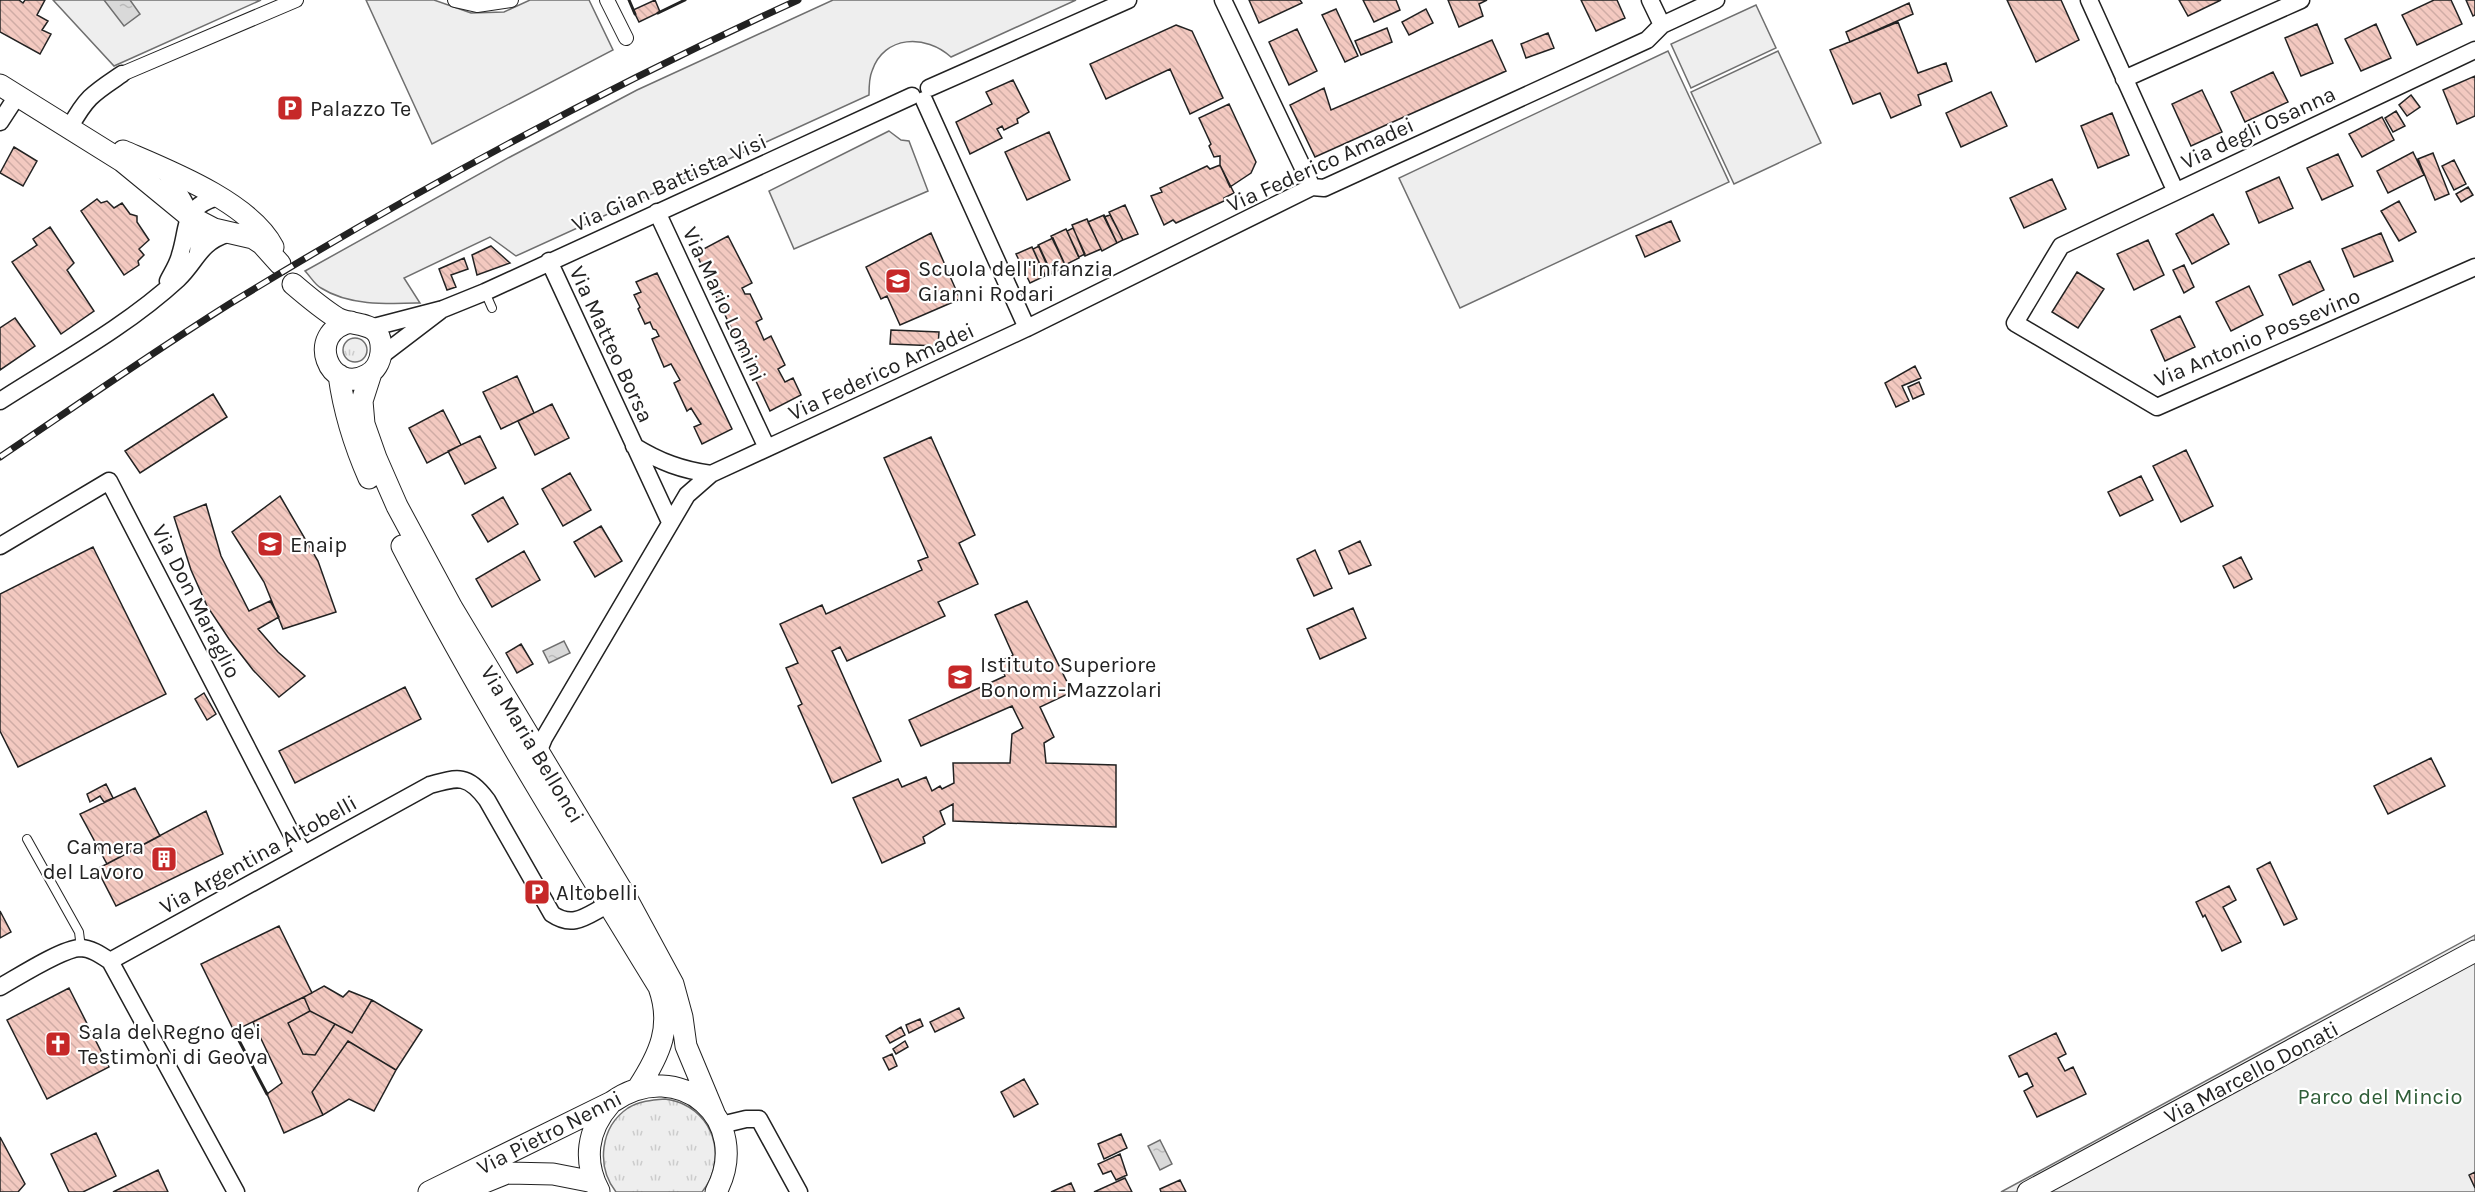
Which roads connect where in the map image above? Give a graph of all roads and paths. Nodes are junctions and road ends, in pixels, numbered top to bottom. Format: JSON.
{"nodes":[{"id":1,"x":296,"y":0,"type":"edge"},
{"id":2,"x":455,"y":0,"type":"edge"},
{"id":3,"x":512,"y":0,"type":"edge"},
{"id":4,"x":607,"y":0,"type":"edge"},
{"id":5,"x":1128,"y":0,"type":"edge"},
{"id":6,"x":1223,"y":0,"type":"edge"},
{"id":7,"x":1650,"y":0,"type":"edge"},
{"id":8,"x":1716,"y":0,"type":"edge"},
{"id":9,"x":2089,"y":0,"type":"edge"},
{"id":10,"x":2301,"y":0,"type":"edge"},
{"id":11,"x":1662,"y":25,"type":"junction"},
{"id":12,"x":626,"y":38,"type":"dead end"},
{"id":13,"x":2475,"y":50,"type":"edge"},
{"id":14,"x":123,"y":74,"type":"joint"},
{"id":15,"x":2124,"y":80,"type":"junction"},
{"id":16,"x":9,"y":90,"type":"edge"},
{"id":17,"x":922,"y":95,"type":"junction"},
{"id":18,"x":0,"y":122,"type":"edge"},
{"id":19,"x":70,"y":127,"type":"junction"},
{"id":20,"x":163,"y":168,"type":"junction"},
{"id":21,"x":1312,"y":187,"type":"junction"},
{"id":22,"x":2175,"y":190,"type":"junction"},
{"id":23,"x":218,"y":197,"type":"junction"},
{"id":24,"x":657,"y":212,"type":"junction"},
{"id":25,"x":187,"y":223,"type":"junction"},
{"id":26,"x":227,"y":234,"type":"junction"},
{"id":27,"x":2061,"y":246,"type":"joint"},
{"id":28,"x":198,"y":252,"type":"junction"},
{"id":29,"x":549,"y":261,"type":"junction"},
{"id":30,"x":2475,"y":267,"type":"edge"},
{"id":31,"x":485,"y":292,"type":"junction"},
{"id":32,"x":160,"y":295,"type":"junction"},
{"id":33,"x":492,"y":308,"type":"dead end"},
{"id":34,"x":443,"y":309,"type":"junction"},
{"id":35,"x":361,"y":325,"type":"junction"},
{"id":36,"x":1028,"y":328,"type":"junction"},
{"id":37,"x":327,"y":340,"type":"junction"},
{"id":38,"x":376,"y":365,"type":"junction"},
{"id":39,"x":339,"y":375,"type":"junction"},
{"id":40,"x":0,"y":401,"type":"edge"},
{"id":41,"x":634,"y":446,"type":"junction"},
{"id":42,"x":767,"y":448,"type":"junction"},
{"id":43,"x":711,"y":474,"type":"junction"},
{"id":44,"x":670,"y":522,"type":"junction"},
{"id":45,"x":0,"y":546,"type":"edge"},
{"id":46,"x":537,"y":751,"type":"junction"},
{"id":47,"x":553,"y":814,"type":"junction"},
{"id":48,"x":27,"y":839,"type":"dead end"},
{"id":49,"x":304,"y":854,"type":"junction"},
{"id":50,"x":609,"y":904,"type":"junction"},
{"id":51,"x":81,"y":948,"type":"junction"},
{"id":52,"x":2475,"y":951,"type":"edge"},
{"id":53,"x":110,"y":961,"type":"junction"},
{"id":54,"x":0,"y":987,"type":"edge"},
{"id":55,"x":638,"y":1088,"type":"junction"},
{"id":56,"x":612,"y":1102,"type":"junction"},
{"id":57,"x":717,"y":1119,"type":"junction"},
{"id":58,"x":597,"y":1187,"type":"edge"},
{"id":59,"x":721,"y":1188,"type":"edge"},
{"id":60,"x":236,"y":1192,"type":"edge"},
{"id":61,"x":429,"y":1192,"type":"edge"},
{"id":62,"x":460,"y":1192,"type":"edge"},
{"id":63,"x":799,"y":1192,"type":"edge"},
{"id":64,"x":2028,"y":1192,"type":"edge"}],
"edges":[{"from":1,"to":14,"type":"street"},
{"from":2,"to":3,"type":"street"},
{"from":4,"to":12,"type":"street"},
{"from":5,"to":17,"type":"street","name":"Via Gian Battista Visi"},
{"from":6,"to":21,"type":"street"},
{"from":7,"to":11,"type":"street"},
{"from":8,"to":11,"type":"street","name":"Via Federico Amadei"},
{"from":9,"to":15,"type":"street"},
{"from":10,"to":15,"type":"street"},
{"from":11,"to":21,"type":"street","name":"Via Federico Amadei"},
{"from":13,"to":22,"type":"street","name":"Via degli Osanna"},
{"from":14,"to":19,"type":"street"},
{"from":15,"to":22,"type":"street"},
{"from":16,"to":18,"type":"street"},
{"from":16,"to":19,"type":"street"},
{"from":17,"to":24,"type":"street","name":"Via Gian Battista Visi"},
{"from":17,"to":36,"type":"street"},
{"from":19,"to":20,"type":"street"},
{"from":19,"to":25,"type":"street"},
{"from":20,"to":23,"type":"street"},
{"from":20,"to":25,"type":"street"},
{"from":21,"to":36,"type":"street","name":"Via Federico Amadei"},
{"from":22,"to":27,"type":"street","name":"Via degli Osanna"},
{"from":23,"to":25,"type":"street"},
{"from":23,"to":26,"type":"street"},
{"from":24,"to":29,"type":"street","name":"Via Gian Battista Visi"},
{"from":24,"to":42,"type":"street","name":"Via Mario Lomini"},
{"from":25,"to":26,"type":"street"},
{"from":25,"to":28,"type":"street"},
{"from":25,"to":32,"type":"street"},
{"from":26,"to":28,"type":"street"},
{"from":27,"to":30,"type":"street","name":"Via Antonio Possevino"},
{"from":28,"to":32,"type":"street"},
{"from":29,"to":31,"type":"street","name":"Via Gian Battista Visi"},
{"from":29,"to":41,"type":"street","name":"Via Matteo Borsa"},
{"from":31,"to":33,"type":"lane"},
{"from":31,"to":34,"type":"street","name":"Via Gian Battista Visi"},
{"from":32,"to":40,"type":"street"},
{"from":34,"to":35,"type":"street","name":"Via Gian Battista Visi"},
{"from":34,"to":38,"type":"street","name":"Via Gian Battista Visi"},
{"from":35,"to":37,"type":"street"},
{"from":35,"to":37,"type":"street","name":"Via Maria Bellonci"},
{"from":35,"to":38,"type":"street"},
{"from":36,"to":42,"type":"street","name":"Via Federico Amadei"},
{"from":37,"to":39,"type":"street","name":"Via Maria Bellonci"},
{"from":38,"to":39,"type":"street"},
{"from":38,"to":46,"type":"street","name":"Via Maria Bellonci"},
{"from":39,"to":47,"type":"street","name":"Via Maria Bellonci"},
{"from":41,"to":43,"type":"street","name":"Via Matteo Borsa"},
{"from":41,"to":44,"type":"street","name":"Via Matteo Borsa"},
{"from":42,"to":43,"type":"street","name":"Via Federico Amadei"},
{"from":43,"to":44,"type":"street","name":"Via Federico Amadei"},
{"from":44,"to":46,"type":"street","name":"Via Federico Amadei"},
{"from":45,"to":49,"type":"street","name":"Via Don Maraglio"},
{"from":46,"to":47,"type":"street"},
{"from":46,"to":57,"type":"street","name":"Via Maria Bellonci"},
{"from":47,"to":50,"type":"street","name":"Via Maria Bellonci"},
{"from":48,"to":51,"type":"lane"},
{"from":49,"to":50,"type":"street","name":"Via Argentina Altobelli"},
{"from":49,"to":53,"type":"street","name":"Via Argentina Altobelli"},
{"from":50,"to":55,"type":"street","name":"Via Maria Bellonci"},
{"from":51,"to":53,"type":"street"},
{"from":51,"to":54,"type":"street"},
{"from":52,"to":64,"type":"street","name":"Via Marcello Donati"},
{"from":53,"to":60,"type":"street"},
{"from":55,"to":56,"type":"street","name":"Via Pietro Nenni"},
{"from":55,"to":57,"type":"street"},
{"from":56,"to":58,"type":"street"},
{"from":56,"to":61,"type":"street","name":"Via Pietro Nenni"},
{"from":57,"to":59,"type":"street"},
{"from":57,"to":63,"type":"street"},
{"from":58,"to":62,"type":"street","name":"Via Pietro Nenni"}]}
